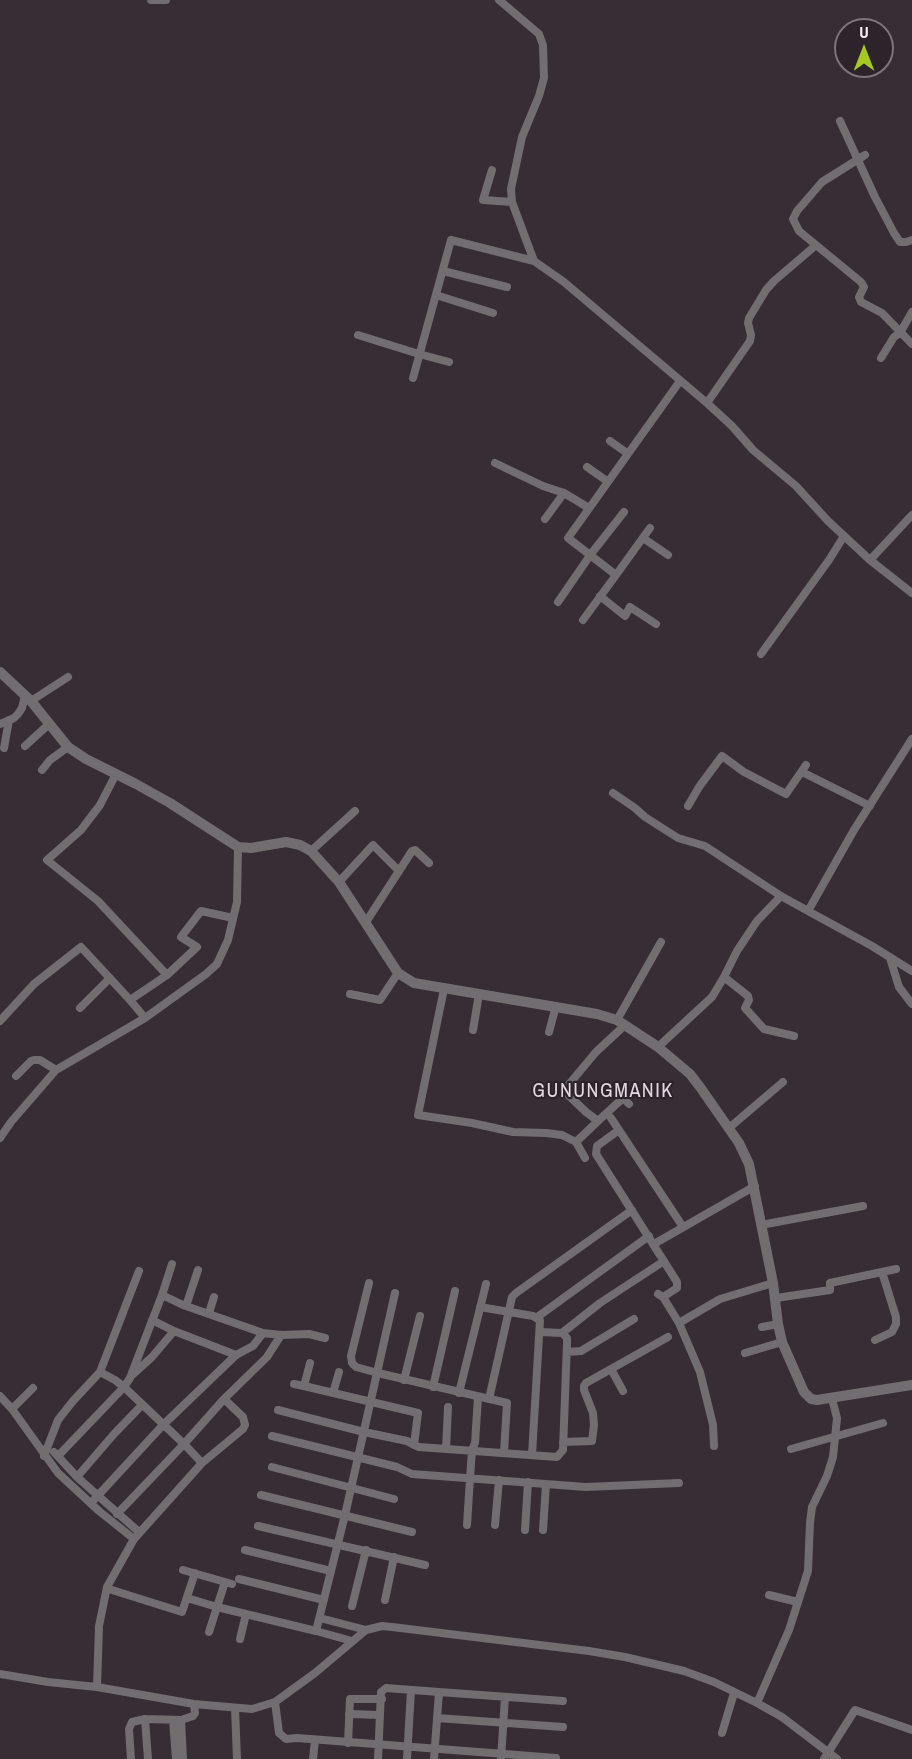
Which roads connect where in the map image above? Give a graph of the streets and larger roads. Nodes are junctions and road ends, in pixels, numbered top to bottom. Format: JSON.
{"nodes":[{"id":1,"x":151,"y":0,"type":"edge"},
{"id":2,"x":164,"y":0,"type":"edge"},
{"id":3,"x":499,"y":0,"type":"edge"},
{"id":4,"x":840,"y":121,"type":"dead end"},
{"id":5,"x":862,"y":157,"type":"junction"},
{"id":6,"x":492,"y":170,"type":"dead end"},
{"id":7,"x":512,"y":202,"type":"junction"},
{"id":8,"x":912,"y":240,"type":"edge"},
{"id":9,"x":815,"y":246,"type":"junction"},
{"id":10,"x":534,"y":261,"type":"junction"},
{"id":11,"x":443,"y":271,"type":"junction"},
{"id":12,"x":507,"y":287,"type":"dead end"},
{"id":13,"x":435,"y":295,"type":"junction"},
{"id":14,"x":912,"y":312,"type":"edge"},
{"id":15,"x":494,"y":313,"type":"dead end"},
{"id":16,"x":900,"y":333,"type":"junction"},
{"id":17,"x":358,"y":335,"type":"dead end"},
{"id":18,"x":912,"y":344,"type":"edge"},
{"id":19,"x":418,"y":354,"type":"junction"},
{"id":20,"x":881,"y":358,"type":"dead end"},
{"id":21,"x":449,"y":363,"type":"dead end"},
{"id":22,"x":413,"y":378,"type":"dead end"},
{"id":23,"x":680,"y":381,"type":"junction"},
{"id":24,"x":707,"y":403,"type":"junction"},
{"id":25,"x":610,"y":441,"type":"dead end"},
{"id":26,"x":627,"y":453,"type":"junction"},
{"id":27,"x":495,"y":463,"type":"dead end"},
{"id":28,"x":587,"y":467,"type":"dead end"},
{"id":29,"x":607,"y":481,"type":"junction"},
{"id":30,"x":564,"y":493,"type":"junction"},
{"id":31,"x":589,"y":508,"type":"junction"},
{"id":32,"x":624,"y":512,"type":"dead end"},
{"id":33,"x":912,"y":515,"type":"edge"},
{"id":34,"x":544,"y":519,"type":"dead end"},
{"id":35,"x":650,"y":528,"type":"dead end"},
{"id":36,"x":844,"y":536,"type":"junction"},
{"id":37,"x":643,"y":538,"type":"junction"},
{"id":38,"x":591,"y":554,"type":"junction"},
{"id":39,"x":668,"y":555,"type":"dead end"},
{"id":40,"x":870,"y":560,"type":"junction"},
{"id":41,"x":616,"y":575,"type":"junction"},
{"id":42,"x":912,"y":593,"type":"edge"},
{"id":43,"x":600,"y":596,"type":"junction"},
{"id":44,"x":558,"y":602,"type":"dead end"},
{"id":45,"x":583,"y":620,"type":"dead end"},
{"id":46,"x":656,"y":624,"type":"dead end"},
{"id":47,"x":761,"y":654,"type":"dead end"},
{"id":48,"x":0,"y":672,"type":"edge"},
{"id":49,"x":68,"y":677,"type":"dead end"},
{"id":50,"x":28,"y":699,"type":"junction"},
{"id":51,"x":9,"y":720,"type":"junction"},
{"id":52,"x":0,"y":724,"type":"edge"},
{"id":53,"x":49,"y":724,"type":"junction"},
{"id":54,"x":912,"y":739,"type":"edge"},
{"id":55,"x":25,"y":746,"type":"dead end"},
{"id":56,"x":68,"y":747,"type":"junction"},
{"id":57,"x":4,"y":748,"type":"dead end"},
{"id":58,"x":42,"y":770,"type":"dead end"},
{"id":59,"x":116,"y":774,"type":"junction"},
{"id":60,"x":613,"y":793,"type":"dead end"},
{"id":61,"x":688,"y":806,"type":"dead end"},
{"id":62,"x":870,"y":806,"type":"junction"},
{"id":63,"x":355,"y":812,"type":"dead end"},
{"id":64,"x":238,"y":847,"type":"junction"},
{"id":65,"x":312,"y":851,"type":"junction"},
{"id":66,"x":429,"y":863,"type":"dead end"},
{"id":67,"x":398,"y":870,"type":"junction"},
{"id":68,"x":339,"y":882,"type":"junction"},
{"id":69,"x":781,"y":896,"type":"junction"},
{"id":70,"x":808,"y":911,"type":"junction"},
{"id":71,"x":233,"y":918,"type":"junction"},
{"id":72,"x":366,"y":922,"type":"junction"},
{"id":73,"x":661,"y":942,"type":"dead end"},
{"id":74,"x":890,"y":958,"type":"junction"},
{"id":75,"x":912,"y":972,"type":"edge"},
{"id":76,"x":399,"y":973,"type":"junction"},
{"id":77,"x":167,"y":975,"type":"junction"},
{"id":78,"x":724,"y":977,"type":"junction"},
{"id":79,"x":110,"y":978,"type":"junction"},
{"id":80,"x":444,"y":989,"type":"junction"},
{"id":81,"x":350,"y":994,"type":"dead end"},
{"id":82,"x":479,"y":994,"type":"junction"},
{"id":83,"x":130,"y":1000,"type":"junction"},
{"id":84,"x":912,"y":1004,"type":"edge"},
{"id":85,"x":556,"y":1006,"type":"junction"},
{"id":86,"x":80,"y":1008,"type":"dead end"},
{"id":87,"x":145,"y":1018,"type":"junction"},
{"id":88,"x":0,"y":1021,"type":"edge"},
{"id":89,"x":621,"y":1022,"type":"junction"},
{"id":90,"x":472,"y":1030,"type":"dead end"},
{"id":91,"x":549,"y":1032,"type":"dead end"},
{"id":92,"x":794,"y":1036,"type":"dead end"},
{"id":93,"x":658,"y":1047,"type":"junction"},
{"id":94,"x":57,"y":1070,"type":"junction"},
{"id":95,"x":16,"y":1076,"type":"dead end"},
{"id":96,"x":783,"y":1082,"type":"dead end"},
{"id":97,"x":629,"y":1104,"type":"dead end"},
{"id":98,"x":611,"y":1118,"type":"dead end"},
{"id":99,"x":598,"y":1121,"type":"junction"},
{"id":100,"x":729,"y":1128,"type":"junction"},
{"id":101,"x":619,"y":1130,"type":"junction"},
{"id":102,"x":0,"y":1138,"type":"edge"},
{"id":103,"x":576,"y":1142,"type":"junction"},
{"id":104,"x":585,"y":1158,"type":"dead end"},
{"id":105,"x":755,"y":1186,"type":"junction"},
{"id":106,"x":863,"y":1206,"type":"dead end"},
{"id":107,"x":632,"y":1210,"type":"junction"},
{"id":108,"x":761,"y":1226,"type":"junction"},
{"id":109,"x":683,"y":1227,"type":"junction"},
{"id":110,"x":651,"y":1240,"type":"junction"},
{"id":111,"x":664,"y":1261,"type":"junction"},
{"id":112,"x":172,"y":1264,"type":"dead end"},
{"id":113,"x":896,"y":1269,"type":"dead end"},
{"id":114,"x":198,"y":1270,"type":"dead end"},
{"id":115,"x":139,"y":1271,"type":"dead end"},
{"id":116,"x":882,"y":1272,"type":"junction"},
{"id":117,"x":773,"y":1282,"type":"junction"},
{"id":118,"x":369,"y":1283,"type":"dead end"},
{"id":119,"x":486,"y":1284,"type":"dead end"},
{"id":120,"x":455,"y":1291,"type":"dead end"},
{"id":121,"x":396,"y":1293,"type":"dead end"},
{"id":122,"x":162,"y":1295,"type":"junction"},
{"id":123,"x":214,"y":1297,"type":"dead end"},
{"id":124,"x":776,"y":1298,"type":"junction"},
{"id":125,"x":186,"y":1305,"type":"junction"},
{"id":126,"x":480,"y":1307,"type":"junction"},
{"id":127,"x":508,"y":1312,"type":"junction"},
{"id":128,"x":209,"y":1314,"type":"junction"},
{"id":129,"x":420,"y":1316,"type":"dead end"},
{"id":130,"x":536,"y":1318,"type":"junction"},
{"id":131,"x":634,"y":1319,"type":"dead end"},
{"id":132,"x":152,"y":1320,"type":"junction"},
{"id":133,"x":679,"y":1323,"type":"junction"},
{"id":134,"x":778,"y":1324,"type":"junction"},
{"id":135,"x":762,"y":1327,"type":"dead end"},
{"id":136,"x":174,"y":1331,"type":"junction"},
{"id":137,"x":540,"y":1332,"type":"junction"},
{"id":138,"x":263,"y":1333,"type":"junction"},
{"id":139,"x":562,"y":1333,"type":"junction"},
{"id":140,"x":281,"y":1335,"type":"junction"},
{"id":141,"x":668,"y":1337,"type":"dead end"},
{"id":142,"x":325,"y":1338,"type":"dead end"},
{"id":143,"x":875,"y":1340,"type":"dead end"},
{"id":144,"x":782,"y":1342,"type":"junction"},
{"id":145,"x":567,"y":1352,"type":"junction"},
{"id":146,"x":745,"y":1353,"type":"dead end"},
{"id":147,"x":236,"y":1355,"type":"junction"},
{"id":148,"x":310,"y":1363,"type":"dead end"},
{"id":149,"x":611,"y":1369,"type":"junction"},
{"id":150,"x":100,"y":1372,"type":"junction"},
{"id":151,"x":339,"y":1372,"type":"dead end"},
{"id":152,"x":378,"y":1373,"type":"junction"},
{"id":153,"x":130,"y":1378,"type":"junction"},
{"id":154,"x":404,"y":1380,"type":"junction"},
{"id":155,"x":912,"y":1385,"type":"edge"},
{"id":156,"x":124,"y":1387,"type":"junction"},
{"id":157,"x":433,"y":1387,"type":"junction"},
{"id":158,"x":33,"y":1388,"type":"dead end"},
{"id":159,"x":623,"y":1391,"type":"dead end"},
{"id":160,"x":333,"y":1393,"type":"junction"},
{"id":161,"x":459,"y":1393,"type":"junction"},
{"id":162,"x":0,"y":1396,"type":"edge"},
{"id":163,"x":477,"y":1397,"type":"junction"},
{"id":164,"x":224,"y":1399,"type":"junction"},
{"id":165,"x":489,"y":1399,"type":"junction"},
{"id":166,"x":832,"y":1399,"type":"junction"},
{"id":167,"x":371,"y":1402,"type":"junction"},
{"id":168,"x":142,"y":1405,"type":"junction"},
{"id":169,"x":448,"y":1407,"type":"dead end"},
{"id":170,"x":12,"y":1409,"type":"junction"},
{"id":171,"x":278,"y":1410,"type":"dead end"},
{"id":172,"x":883,"y":1423,"type":"dead end"},
{"id":173,"x":163,"y":1425,"type":"junction"},
{"id":174,"x":364,"y":1432,"type":"junction"},
{"id":175,"x":272,"y":1436,"type":"dead end"},
{"id":176,"x":835,"y":1437,"type":"junction"},
{"id":177,"x":563,"y":1442,"type":"junction"},
{"id":178,"x":184,"y":1444,"type":"junction"},
{"id":179,"x":414,"y":1444,"type":"junction"},
{"id":180,"x":47,"y":1445,"type":"junction"},
{"id":181,"x":714,"y":1446,"type":"dead end"},
{"id":182,"x":446,"y":1449,"type":"junction"},
{"id":183,"x":791,"y":1449,"type":"dead end"},
{"id":184,"x":472,"y":1450,"type":"junction"},
{"id":185,"x":504,"y":1452,"type":"junction"},
{"id":186,"x":532,"y":1455,"type":"junction"},
{"id":187,"x":44,"y":1456,"type":"junction"},
{"id":188,"x":58,"y":1456,"type":"junction"},
{"id":189,"x":358,"y":1457,"type":"junction"},
{"id":190,"x":202,"y":1463,"type":"junction"},
{"id":191,"x":272,"y":1467,"type":"dead end"},
{"id":192,"x":77,"y":1477,"type":"junction"},
{"id":193,"x":470,"y":1478,"type":"junction"},
{"id":194,"x":499,"y":1480,"type":"junction"},
{"id":195,"x":528,"y":1482,"type":"junction"},
{"id":196,"x":679,"y":1483,"type":"dead end"},
{"id":197,"x":546,"y":1484,"type":"junction"},
{"id":198,"x":351,"y":1487,"type":"junction"},
{"id":199,"x":99,"y":1495,"type":"junction"},
{"id":200,"x":261,"y":1495,"type":"dead end"},
{"id":201,"x":394,"y":1499,"type":"dead end"},
{"id":202,"x":91,"y":1503,"type":"junction"},
{"id":203,"x":117,"y":1514,"type":"junction"},
{"id":204,"x":345,"y":1515,"type":"junction"},
{"id":205,"x":467,"y":1525,"type":"dead end"},
{"id":206,"x":495,"y":1525,"type":"dead end"},
{"id":207,"x":258,"y":1526,"type":"dead end"},
{"id":208,"x":525,"y":1530,"type":"dead end"},
{"id":209,"x":543,"y":1530,"type":"dead end"},
{"id":210,"x":412,"y":1533,"type":"dead end"},
{"id":211,"x":136,"y":1535,"type":"junction"},
{"id":212,"x":338,"y":1544,"type":"junction"},
{"id":213,"x":245,"y":1550,"type":"dead end"},
{"id":214,"x":366,"y":1550,"type":"junction"},
{"id":215,"x":394,"y":1557,"type":"junction"},
{"id":216,"x":425,"y":1565,"type":"dead end"},
{"id":217,"x":183,"y":1570,"type":"dead end"},
{"id":218,"x":332,"y":1571,"type":"junction"},
{"id":219,"x":195,"y":1573,"type":"junction"},
{"id":220,"x":232,"y":1582,"type":"junction"},
{"id":221,"x":112,"y":1590,"type":"dead end"},
{"id":222,"x":769,"y":1595,"type":"dead end"},
{"id":223,"x":188,"y":1598,"type":"junction"},
{"id":224,"x":324,"y":1600,"type":"junction"},
{"id":225,"x":385,"y":1600,"type":"dead end"},
{"id":226,"x":798,"y":1602,"type":"junction"},
{"id":227,"x":352,"y":1606,"type":"dead end"},
{"id":228,"x":217,"y":1607,"type":"junction"},
{"id":229,"x":246,"y":1614,"type":"junction"},
{"id":230,"x":320,"y":1618,"type":"junction"},
{"id":231,"x":316,"y":1630,"type":"junction"},
{"id":232,"x":366,"y":1630,"type":"junction"},
{"id":233,"x":209,"y":1632,"type":"dead end"},
{"id":234,"x":240,"y":1639,"type":"dead end"},
{"id":235,"x":352,"y":1641,"type":"junction"},
{"id":236,"x":0,"y":1674,"type":"edge"},
{"id":237,"x":97,"y":1687,"type":"junction"},
{"id":238,"x":411,"y":1690,"type":"junction"},
{"id":239,"x":439,"y":1692,"type":"junction"},
{"id":240,"x":734,"y":1693,"type":"junction"},
{"id":241,"x":505,"y":1697,"type":"junction"},
{"id":242,"x":382,"y":1699,"type":"junction"},
{"id":243,"x":563,"y":1701,"type":"dead end"},
{"id":244,"x":275,"y":1702,"type":"junction"},
{"id":245,"x":757,"y":1703,"type":"junction"},
{"id":246,"x":194,"y":1704,"type":"junction"},
{"id":247,"x":235,"y":1708,"type":"junction"},
{"id":248,"x":348,"y":1714,"type":"junction"},
{"id":249,"x":380,"y":1715,"type":"junction"},
{"id":250,"x":437,"y":1718,"type":"junction"},
{"id":251,"x":146,"y":1719,"type":"junction"},
{"id":252,"x":177,"y":1720,"type":"junction"},
{"id":253,"x":503,"y":1723,"type":"junction"},
{"id":254,"x":563,"y":1727,"type":"dead end"},
{"id":255,"x":912,"y":1730,"type":"edge"},
{"id":256,"x":722,"y":1733,"type":"dead end"},
{"id":257,"x":315,"y":1740,"type":"junction"},
{"id":258,"x":348,"y":1743,"type":"junction"},
{"id":259,"x":378,"y":1745,"type":"junction"},
{"id":260,"x":407,"y":1748,"type":"junction"},
{"id":261,"x":434,"y":1748,"type":"junction"},
{"id":262,"x":501,"y":1756,"type":"edge"},
{"id":263,"x":826,"y":1756,"type":"edge"},
{"id":264,"x":556,"y":1758,"type":"edge"},
{"id":265,"x":131,"y":1759,"type":"edge"},
{"id":266,"x":148,"y":1759,"type":"edge"},
{"id":267,"x":176,"y":1759,"type":"edge"},
{"id":268,"x":183,"y":1759,"type":"edge"},
{"id":269,"x":237,"y":1759,"type":"edge"},
{"id":270,"x":313,"y":1759,"type":"edge"},
{"id":271,"x":378,"y":1759,"type":"edge"},
{"id":272,"x":407,"y":1759,"type":"edge"},
{"id":273,"x":434,"y":1759,"type":"edge"},
{"id":274,"x":837,"y":1759,"type":"edge"}],
"edges":[{"from":1,"to":2,"type":"street"},
{"from":3,"to":7,"type":"street"},
{"from":4,"to":5,"type":"street"},
{"from":5,"to":8,"type":"street"},
{"from":5,"to":9,"type":"street"},
{"from":6,"to":7,"type":"street"},
{"from":7,"to":10,"type":"street"},
{"from":9,"to":16,"type":"street"},
{"from":9,"to":24,"type":"street"},
{"from":10,"to":11,"type":"street"},
{"from":10,"to":23,"type":"street"},
{"from":11,"to":12,"type":"street"},
{"from":11,"to":13,"type":"street"},
{"from":13,"to":15,"type":"street"},
{"from":13,"to":19,"type":"street"},
{"from":14,"to":16,"type":"street"},
{"from":16,"to":18,"type":"street"},
{"from":16,"to":20,"type":"street"},
{"from":17,"to":19,"type":"street"},
{"from":19,"to":21,"type":"street"},
{"from":19,"to":22,"type":"street"},
{"from":23,"to":24,"type":"street"},
{"from":23,"to":26,"type":"street"},
{"from":24,"to":36,"type":"street"},
{"from":25,"to":26,"type":"street"},
{"from":26,"to":29,"type":"street"},
{"from":27,"to":30,"type":"street"},
{"from":28,"to":29,"type":"street"},
{"from":29,"to":31,"type":"street"},
{"from":30,"to":31,"type":"street"},
{"from":30,"to":34,"type":"street"},
{"from":31,"to":38,"type":"street"},
{"from":32,"to":38,"type":"street"},
{"from":33,"to":40,"type":"street"},
{"from":35,"to":37,"type":"street"},
{"from":36,"to":40,"type":"street"},
{"from":36,"to":47,"type":"street"},
{"from":37,"to":39,"type":"street"},
{"from":37,"to":41,"type":"street"},
{"from":38,"to":41,"type":"street"},
{"from":38,"to":44,"type":"street"},
{"from":40,"to":42,"type":"street"},
{"from":41,"to":43,"type":"street"},
{"from":43,"to":45,"type":"street"},
{"from":43,"to":46,"type":"street"},
{"from":48,"to":50,"type":"street"},
{"from":49,"to":50,"type":"street"},
{"from":50,"to":51,"type":"street"},
{"from":50,"to":53,"type":"street"},
{"from":51,"to":52,"type":"street"},
{"from":51,"to":57,"type":"street"},
{"from":53,"to":55,"type":"street"},
{"from":53,"to":56,"type":"street"},
{"from":54,"to":62,"type":"street"},
{"from":56,"to":58,"type":"street"},
{"from":56,"to":59,"type":"street"},
{"from":59,"to":64,"type":"street"},
{"from":59,"to":77,"type":"street"},
{"from":60,"to":69,"type":"street"},
{"from":61,"to":62,"type":"street"},
{"from":62,"to":70,"type":"street"},
{"from":63,"to":65,"type":"street"},
{"from":64,"to":65,"type":"street"},
{"from":64,"to":71,"type":"street"},
{"from":65,"to":68,"type":"street"},
{"from":66,"to":67,"type":"street"},
{"from":67,"to":68,"type":"street"},
{"from":67,"to":72,"type":"street"},
{"from":68,"to":72,"type":"street"},
{"from":69,"to":70,"type":"street"},
{"from":69,"to":78,"type":"street"},
{"from":70,"to":74,"type":"street"},
{"from":71,"to":77,"type":"street"},
{"from":71,"to":87,"type":"street"},
{"from":72,"to":76,"type":"street"},
{"from":73,"to":89,"type":"street"},
{"from":74,"to":75,"type":"street"},
{"from":74,"to":84,"type":"street"},
{"from":76,"to":80,"type":"street"},
{"from":76,"to":81,"type":"street"},
{"from":77,"to":83,"type":"street"},
{"from":78,"to":92,"type":"street"},
{"from":78,"to":93,"type":"street"},
{"from":79,"to":83,"type":"street"},
{"from":79,"to":86,"type":"street"},
{"from":79,"to":88,"type":"street"},
{"from":80,"to":82,"type":"street"},
{"from":80,"to":103,"type":"street"},
{"from":82,"to":85,"type":"street"},
{"from":82,"to":90,"type":"street"},
{"from":83,"to":87,"type":"street"},
{"from":85,"to":89,"type":"street"},
{"from":85,"to":91,"type":"street"},
{"from":87,"to":94,"type":"street"},
{"from":89,"to":93,"type":"street"},
{"from":89,"to":99,"type":"street"},
{"from":93,"to":100,"type":"street"},
{"from":94,"to":95,"type":"street"},
{"from":94,"to":102,"type":"street"},
{"from":96,"to":100,"type":"street"},
{"from":97,"to":99,"type":"street"},
{"from":98,"to":101,"type":"street"},
{"from":99,"to":103,"type":"street"},
{"from":100,"to":105,"type":"street"},
{"from":101,"to":107,"type":"street"},
{"from":101,"to":109,"type":"street"},
{"from":103,"to":104,"type":"street"},
{"from":105,"to":108,"type":"street"},
{"from":105,"to":109,"type":"street"},
{"from":106,"to":108,"type":"street"},
{"from":107,"to":110,"type":"street"},
{"from":107,"to":127,"type":"street"},
{"from":108,"to":117,"type":"street"},
{"from":109,"to":110,"type":"street"},
{"from":110,"to":111,"type":"street"},
{"from":110,"to":130,"type":"street"},
{"from":111,"to":133,"type":"street"},
{"from":111,"to":139,"type":"street"},
{"from":112,"to":122,"type":"street"},
{"from":113,"to":116,"type":"street"},
{"from":114,"to":125,"type":"street"},
{"from":115,"to":150,"type":"street"},
{"from":116,"to":124,"type":"street"},
{"from":116,"to":143,"type":"street"},
{"from":117,"to":124,"type":"street"},
{"from":117,"to":133,"type":"street"},
{"from":118,"to":152,"type":"street"},
{"from":119,"to":126,"type":"street"},
{"from":120,"to":157,"type":"street"},
{"from":121,"to":152,"type":"street"},
{"from":122,"to":125,"type":"street"},
{"from":122,"to":132,"type":"street"},
{"from":123,"to":128,"type":"street"},
{"from":124,"to":134,"type":"street"},
{"from":125,"to":128,"type":"street"},
{"from":126,"to":127,"type":"street"},
{"from":126,"to":161,"type":"street"},
{"from":127,"to":130,"type":"street"},
{"from":127,"to":165,"type":"street"},
{"from":128,"to":138,"type":"street"},
{"from":129,"to":154,"type":"street"},
{"from":130,"to":137,"type":"street"},
{"from":131,"to":145,"type":"street"},
{"from":132,"to":136,"type":"street"},
{"from":132,"to":153,"type":"street"},
{"from":133,"to":181,"type":"street"},
{"from":134,"to":135,"type":"street"},
{"from":134,"to":144,"type":"street"},
{"from":136,"to":147,"type":"street"},
{"from":136,"to":153,"type":"street"},
{"from":137,"to":139,"type":"street"},
{"from":137,"to":186,"type":"street"},
{"from":138,"to":140,"type":"street"},
{"from":138,"to":147,"type":"street"},
{"from":139,"to":145,"type":"street"},
{"from":140,"to":142,"type":"street"},
{"from":140,"to":164,"type":"street"},
{"from":141,"to":149,"type":"street"},
{"from":144,"to":146,"type":"street"},
{"from":144,"to":166,"type":"street"},
{"from":145,"to":177,"type":"street"},
{"from":147,"to":173,"type":"street"},
{"from":148,"to":160,"type":"street"},
{"from":149,"to":159,"type":"street"},
{"from":149,"to":177,"type":"street"},
{"from":150,"to":156,"type":"street"},
{"from":150,"to":180,"type":"street"},
{"from":151,"to":160,"type":"street"},
{"from":152,"to":154,"type":"street"},
{"from":152,"to":167,"type":"street"},
{"from":153,"to":156,"type":"street"},
{"from":154,"to":157,"type":"street"},
{"from":155,"to":166,"type":"street"},
{"from":156,"to":168,"type":"street"},
{"from":156,"to":188,"type":"street"},
{"from":157,"to":161,"type":"street"},
{"from":158,"to":170,"type":"street"},
{"from":160,"to":167,"type":"street"},
{"from":161,"to":163,"type":"street"},
{"from":162,"to":170,"type":"street"},
{"from":163,"to":165,"type":"street"},
{"from":163,"to":184,"type":"street"},
{"from":164,"to":178,"type":"street"},
{"from":164,"to":190,"type":"street"},
{"from":165,"to":185,"type":"street"},
{"from":166,"to":176,"type":"street"},
{"from":167,"to":174,"type":"street"},
{"from":167,"to":179,"type":"street"},
{"from":168,"to":173,"type":"street"},
{"from":168,"to":192,"type":"street"},
{"from":169,"to":182,"type":"street"},
{"from":170,"to":187,"type":"street"},
{"from":171,"to":174,"type":"street"},
{"from":172,"to":176,"type":"street"},
{"from":173,"to":178,"type":"street"},
{"from":173,"to":199,"type":"street"},
{"from":174,"to":179,"type":"street"},
{"from":174,"to":189,"type":"street"},
{"from":175,"to":189,"type":"street"},
{"from":176,"to":183,"type":"street"},
{"from":176,"to":226,"type":"street"},
{"from":177,"to":186,"type":"street"},
{"from":178,"to":190,"type":"street"},
{"from":178,"to":203,"type":"street"},
{"from":179,"to":182,"type":"street"},
{"from":180,"to":187,"type":"street"},
{"from":180,"to":188,"type":"street"},
{"from":182,"to":184,"type":"street"},
{"from":184,"to":185,"type":"street"},
{"from":184,"to":193,"type":"street"},
{"from":185,"to":186,"type":"street"},
{"from":187,"to":202,"type":"street"},
{"from":188,"to":192,"type":"street"},
{"from":189,"to":193,"type":"street"},
{"from":189,"to":198,"type":"street"},
{"from":190,"to":211,"type":"street"},
{"from":191,"to":198,"type":"street"},
{"from":192,"to":199,"type":"street"},
{"from":193,"to":194,"type":"street"},
{"from":193,"to":205,"type":"street"},
{"from":194,"to":195,"type":"street"},
{"from":194,"to":206,"type":"street"},
{"from":195,"to":197,"type":"street"},
{"from":195,"to":208,"type":"street"},
{"from":196,"to":197,"type":"street"},
{"from":197,"to":209,"type":"street"},
{"from":198,"to":201,"type":"street"},
{"from":198,"to":204,"type":"street"},
{"from":199,"to":202,"type":"street"},
{"from":199,"to":203,"type":"street"},
{"from":200,"to":204,"type":"street"},
{"from":202,"to":211,"type":"street"},
{"from":203,"to":211,"type":"street"},
{"from":204,"to":210,"type":"street"},
{"from":204,"to":212,"type":"street"},
{"from":207,"to":212,"type":"street"},
{"from":211,"to":237,"type":"street"},
{"from":212,"to":214,"type":"street"},
{"from":212,"to":218,"type":"street"},
{"from":213,"to":218,"type":"street"},
{"from":214,"to":215,"type":"street"},
{"from":214,"to":227,"type":"street"},
{"from":215,"to":216,"type":"street"},
{"from":215,"to":225,"type":"street"},
{"from":217,"to":219,"type":"street"},
{"from":218,"to":224,"type":"street"},
{"from":219,"to":220,"type":"street"},
{"from":219,"to":223,"type":"street"},
{"from":220,"to":224,"type":"street"},
{"from":220,"to":228,"type":"street"},
{"from":221,"to":223,"type":"street"},
{"from":222,"to":226,"type":"street"},
{"from":223,"to":228,"type":"street"},
{"from":224,"to":230,"type":"street"},
{"from":226,"to":245,"type":"street"},
{"from":228,"to":229,"type":"street"},
{"from":228,"to":233,"type":"street"},
{"from":229,"to":231,"type":"street"},
{"from":229,"to":234,"type":"street"},
{"from":230,"to":231,"type":"street"},
{"from":230,"to":232,"type":"street"},
{"from":231,"to":235,"type":"street"},
{"from":232,"to":235,"type":"street"},
{"from":232,"to":240,"type":"street"},
{"from":235,"to":244,"type":"street"},
{"from":236,"to":237,"type":"street"},
{"from":237,"to":246,"type":"street"},
{"from":238,"to":239,"type":"street"},
{"from":238,"to":242,"type":"street"},
{"from":238,"to":260,"type":"street"},
{"from":239,"to":241,"type":"street"},
{"from":239,"to":250,"type":"street"},
{"from":240,"to":245,"type":"street"},
{"from":240,"to":256,"type":"street"},
{"from":241,"to":243,"type":"street"},
{"from":241,"to":253,"type":"street"},
{"from":242,"to":248,"type":"street"},
{"from":242,"to":249,"type":"street"},
{"from":244,"to":247,"type":"street"},
{"from":244,"to":257,"type":"street"},
{"from":245,"to":263,"type":"street"},
{"from":246,"to":247,"type":"street"},
{"from":246,"to":252,"type":"street"},
{"from":247,"to":269,"type":"street"},
{"from":248,"to":249,"type":"street"},
{"from":248,"to":258,"type":"street"},
{"from":249,"to":259,"type":"street"},
{"from":250,"to":253,"type":"street"},
{"from":250,"to":261,"type":"street"},
{"from":251,"to":252,"type":"street"},
{"from":251,"to":265,"type":"street"},
{"from":251,"to":266,"type":"street"},
{"from":252,"to":267,"type":"street"},
{"from":252,"to":268,"type":"street"},
{"from":253,"to":254,"type":"street"},
{"from":253,"to":262,"type":"street"},
{"from":255,"to":263,"type":"street"},
{"from":257,"to":258,"type":"street"},
{"from":257,"to":270,"type":"street"},
{"from":258,"to":259,"type":"street"},
{"from":259,"to":260,"type":"street"},
{"from":259,"to":271,"type":"street"},
{"from":260,"to":261,"type":"street"},
{"from":260,"to":272,"type":"street"},
{"from":261,"to":262,"type":"street"},
{"from":261,"to":273,"type":"street"},
{"from":262,"to":264,"type":"street"},
{"from":263,"to":274,"type":"street"}]}
